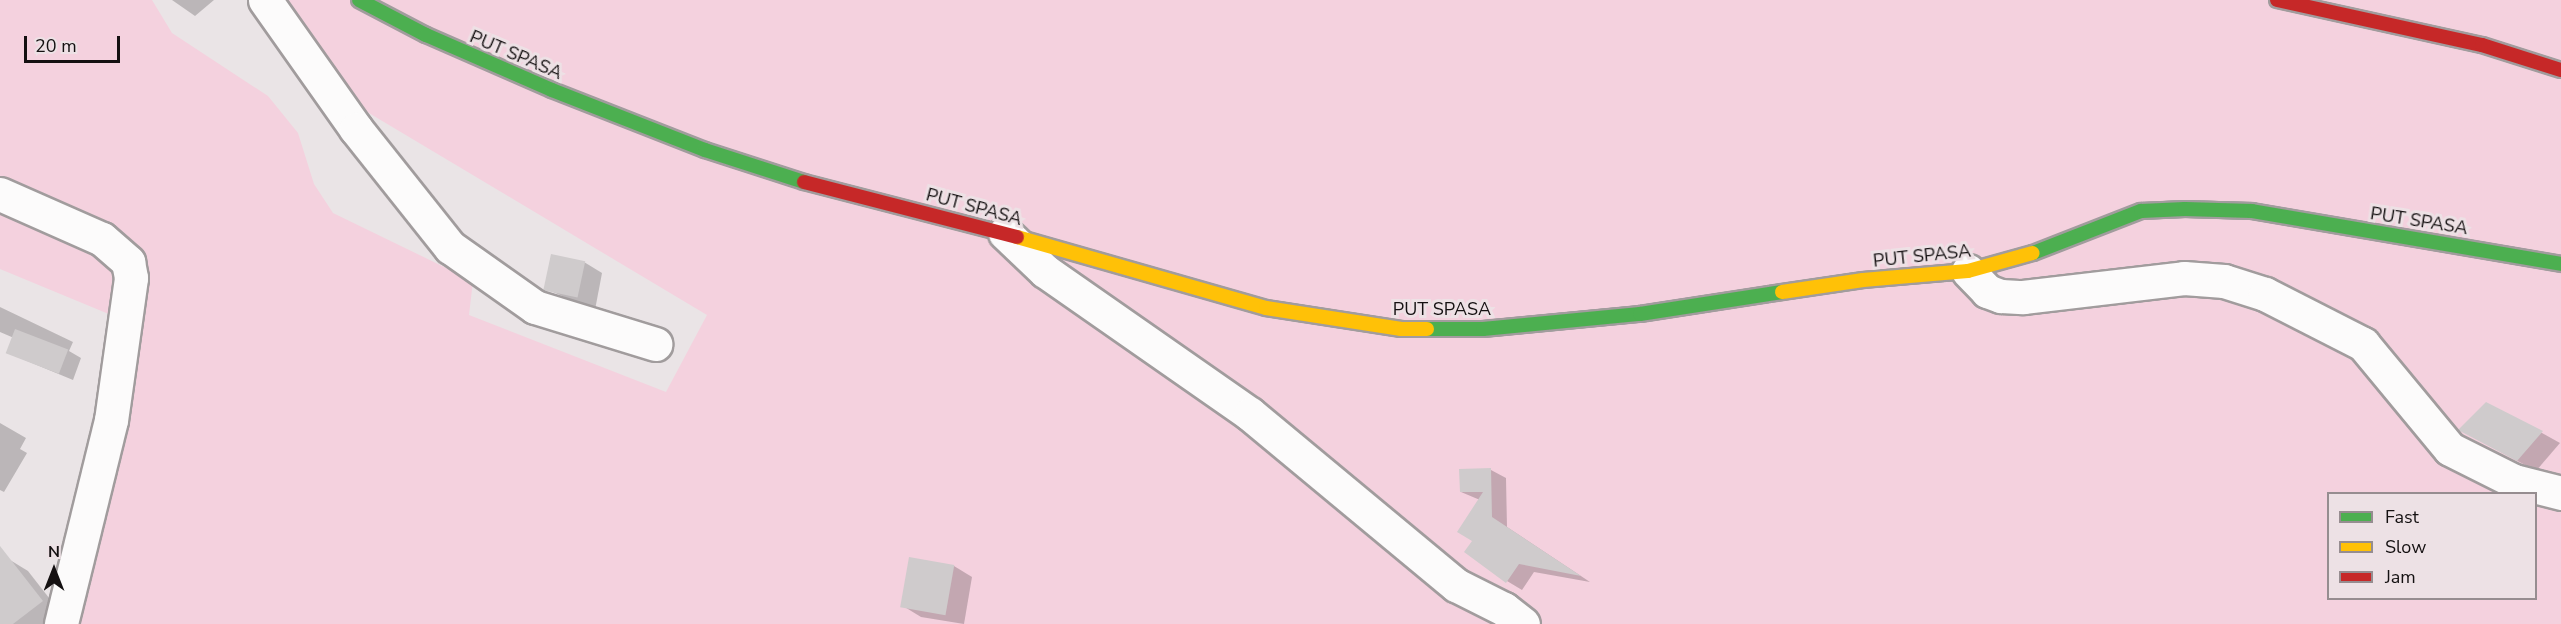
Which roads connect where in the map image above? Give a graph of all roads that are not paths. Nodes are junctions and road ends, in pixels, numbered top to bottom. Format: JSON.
{"nodes":[{"id":1,"x":265,"y":0,"type":"edge"},
{"id":2,"x":360,"y":0,"type":"edge"},
{"id":3,"x":2277,"y":0,"type":"edge"},
{"id":4,"x":2561,"y":70,"type":"edge"},
{"id":5,"x":0,"y":194,"type":"edge"},
{"id":6,"x":1005,"y":233,"type":"junction"},
{"id":7,"x":2561,"y":264,"type":"edge"},
{"id":8,"x":1968,"y":271,"type":"junction"},
{"id":9,"x":655,"y":344,"type":"dead end"},
{"id":10,"x":2561,"y":493,"type":"edge"},
{"id":11,"x":60,"y":624,"type":"edge"},
{"id":12,"x":1522,"y":624,"type":"edge"}],
"edges":[{"from":1,"to":9,"type":"street"},
{"from":2,"to":6,"type":"street","name":"PUT SPASA"},
{"from":3,"to":4,"type":"street"},
{"from":5,"to":11,"type":"street"},
{"from":6,"to":8,"type":"street","name":"PUT SPASA"},
{"from":6,"to":12,"type":"street"},
{"from":7,"to":8,"type":"street","name":"PUT SPASA"},
{"from":8,"to":10,"type":"street"}]}
